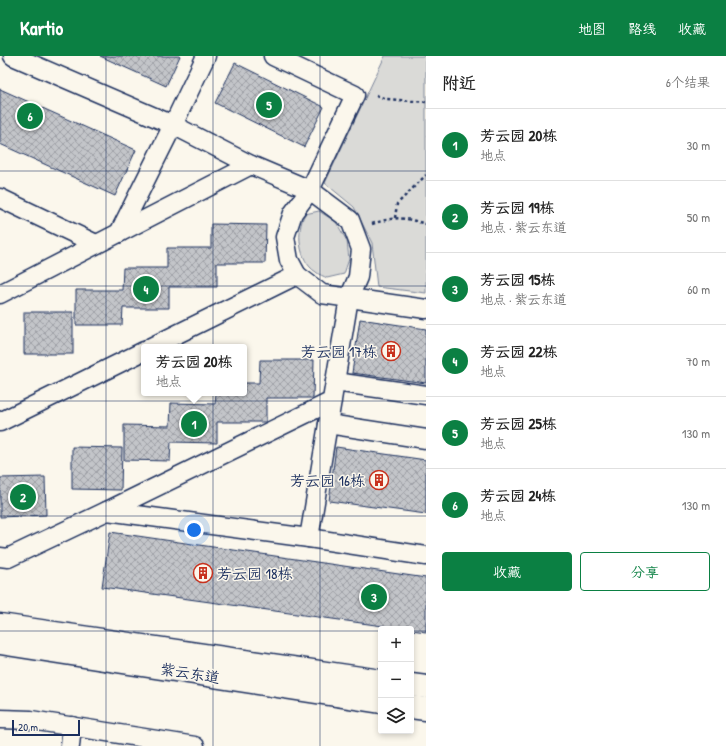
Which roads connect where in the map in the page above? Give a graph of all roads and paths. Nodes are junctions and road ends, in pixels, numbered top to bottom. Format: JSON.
{"nodes":[{"id":1,"x":13,"y":56,"type":"edge"},
{"id":2,"x":206,"y":56,"type":"edge"},
{"id":3,"x":274,"y":56,"type":"edge"},
{"id":4,"x":374,"y":94,"type":"dead end"},
{"id":5,"x":426,"y":102,"type":"edge"},
{"id":6,"x":173,"y":125,"type":"junction"},
{"id":7,"x":251,"y":165,"type":"junction"},
{"id":8,"x":426,"y":175,"type":"edge"},
{"id":9,"x":310,"y":190,"type":"junction"},
{"id":10,"x":0,"y":198,"type":"edge"},
{"id":11,"x":395,"y":218,"type":"junction"},
{"id":12,"x":426,"y":224,"type":"edge"},
{"id":13,"x":371,"y":225,"type":"dead end"},
{"id":14,"x":119,"y":233,"type":"junction"},
{"id":15,"x":96,"y":244,"type":"junction"},
{"id":16,"x":297,"y":275,"type":"junction"},
{"id":17,"x":0,"y":294,"type":"edge"},
{"id":18,"x":349,"y":298,"type":"junction"},
{"id":19,"x":426,"y":309,"type":"edge"},
{"id":20,"x":157,"y":344,"type":"edge"},
{"id":21,"x":141,"y":352,"type":"edge"},
{"id":22,"x":335,"y":382,"type":"junction"},
{"id":23,"x":426,"y":395,"type":"edge"},
{"id":24,"x":332,"y":401,"type":"junction"},
{"id":25,"x":0,"y":422,"type":"edge"},
{"id":26,"x":328,"y":424,"type":"junction"},
{"id":27,"x":426,"y":439,"type":"edge"},
{"id":28,"x":107,"y":511,"type":"junction"},
{"id":29,"x":309,"y":538,"type":"junction"},
{"id":30,"x":426,"y":556,"type":"edge"},
{"id":31,"x":0,"y":557,"type":"edge"},
{"id":32,"x":0,"y":625,"type":"edge"},
{"id":33,"x":0,"y":643,"type":"edge"},
{"id":34,"x":378,"y":681,"type":"edge"},
{"id":35,"x":414,"y":685,"type":"edge"},
{"id":36,"x":426,"y":687,"type":"edge"},
{"id":37,"x":378,"y":702,"type":"edge"},
{"id":38,"x":414,"y":707,"type":"edge"},
{"id":39,"x":426,"y":709,"type":"edge"},
{"id":40,"x":0,"y":719,"type":"edge"},
{"id":41,"x":72,"y":726,"type":"junction"},
{"id":42,"x":70,"y":746,"type":"edge"},
{"id":43,"x":195,"y":746,"type":"edge"}],
"edges":[{"from":1,"to":6,"type":"street"},
{"from":2,"to":6,"type":"street"},
{"from":3,"to":9,"type":"street"},
{"from":4,"to":5,"type":"path"},
{"from":6,"to":7,"type":"street"},
{"from":6,"to":14,"type":"street"},
{"from":7,"to":9,"type":"street"},
{"from":7,"to":14,"type":"street"},
{"from":8,"to":11,"type":"path"},
{"from":9,"to":16,"type":"street"},
{"from":9,"to":18,"type":"street"},
{"from":10,"to":15,"type":"street"},
{"from":11,"to":12,"type":"path"},
{"from":11,"to":13,"type":"path"},
{"from":14,"to":15,"type":"street"},
{"from":15,"to":17,"type":"street"},
{"from":16,"to":18,"type":"street"},
{"from":16,"to":20,"type":"street"},
{"from":18,"to":19,"type":"street"},
{"from":18,"to":22,"type":"street"},
{"from":21,"to":25,"type":"street"},
{"from":22,"to":23,"type":"street"},
{"from":22,"to":24,"type":"street"},
{"from":24,"to":26,"type":"street"},
{"from":24,"to":28,"type":"street"},
{"from":26,"to":27,"type":"street"},
{"from":26,"to":29,"type":"street"},
{"from":28,"to":29,"type":"street"},
{"from":28,"to":31,"type":"street"},
{"from":29,"to":30,"type":"street"},
{"from":32,"to":34,"type":"street","name":"紫云东道"},
{"from":33,"to":37,"type":"street","name":"紫云东道"},
{"from":35,"to":36,"type":"street"},
{"from":38,"to":39,"type":"street"},
{"from":40,"to":41,"type":"street"},
{"from":41,"to":42,"type":"street"},
{"from":41,"to":43,"type":"street"}]}
